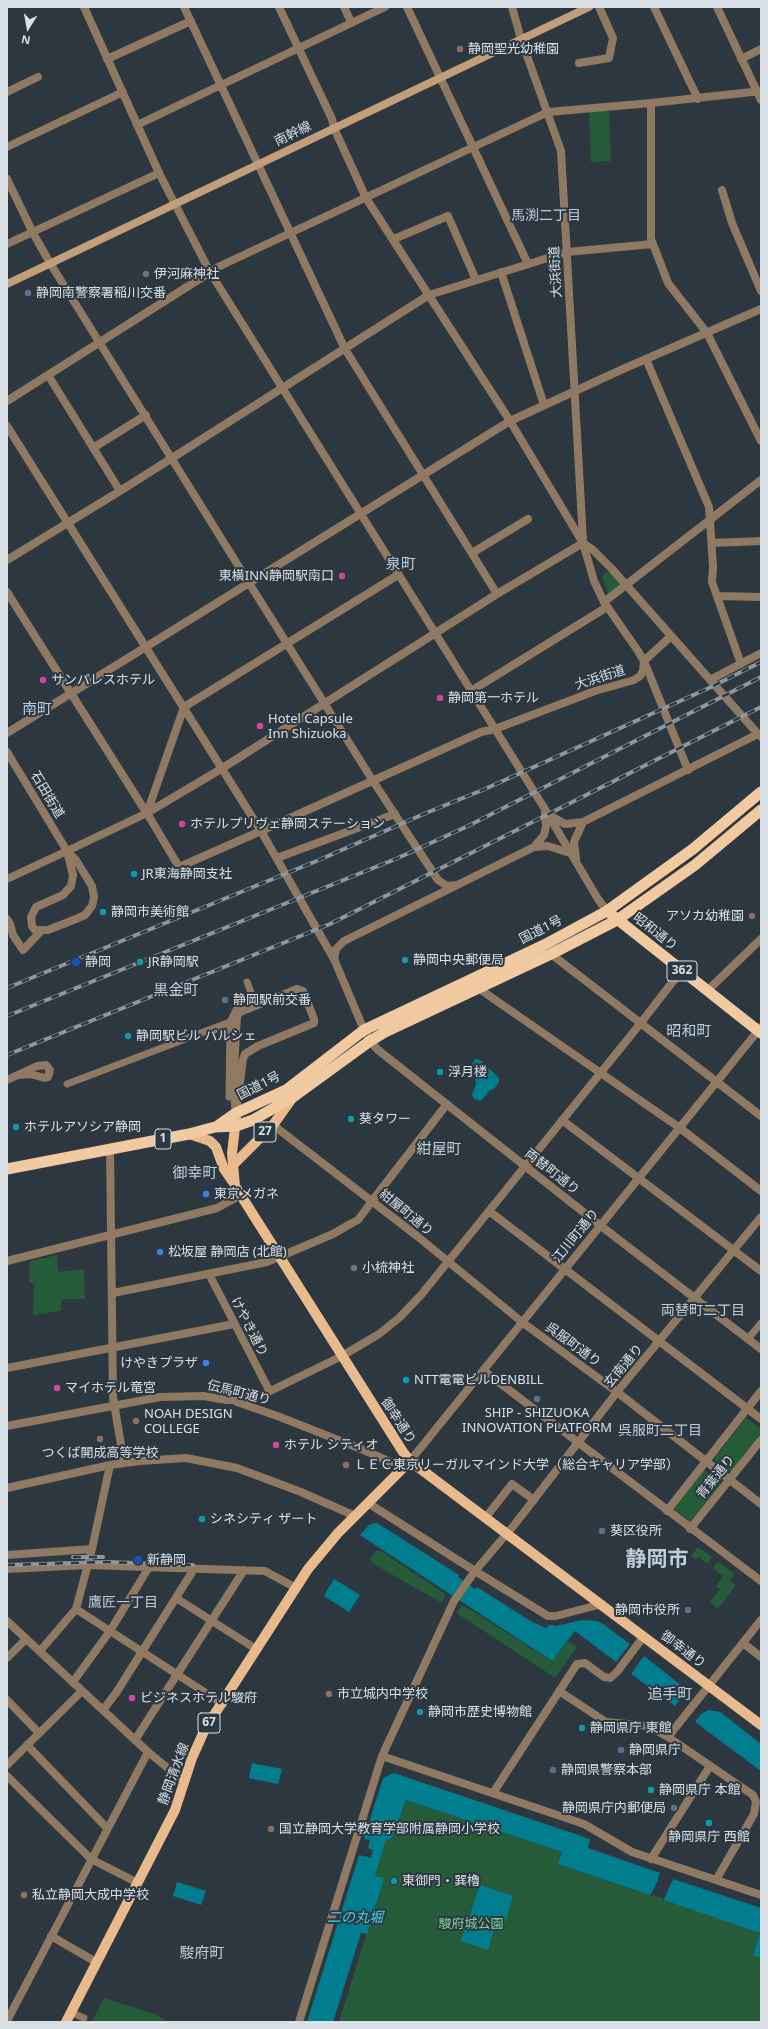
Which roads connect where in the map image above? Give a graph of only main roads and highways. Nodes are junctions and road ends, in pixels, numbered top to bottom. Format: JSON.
{"nodes":[{"id":1,"x":589,"y":7,"type":"edge"},
{"id":2,"x":7,"y":284,"type":"edge"},
{"id":3,"x":761,"y":792,"type":"edge"},
{"id":4,"x":761,"y":810,"type":"edge"},
{"id":5,"x":607,"y":911,"type":"junction"},
{"id":6,"x":617,"y":920,"type":"junction"},
{"id":7,"x":760,"y":1030,"type":"edge"},
{"id":8,"x":293,"y":1097,"type":"junction"},
{"id":9,"x":236,"y":1113,"type":"junction"},
{"id":10,"x":236,"y":1126,"type":"junction"},
{"id":11,"x":215,"y":1127,"type":"junction"},
{"id":12,"x":189,"y":1134,"type":"junction"},
{"id":13,"x":233,"y":1165,"type":"junction"},
{"id":14,"x":7,"y":1169,"type":"edge"},
{"id":15,"x":238,"y":1190,"type":"junction"},
{"id":16,"x":410,"y":1461,"type":"junction"},
{"id":17,"x":761,"y":1725,"type":"edge"},
{"id":18,"x":68,"y":2017,"type":"edge"}],
"edges":[{"from":1,"to":2,"type":"main road","name":"南幹線"},
{"from":3,"to":5,"type":"highway","name":"国道1号","number":"1"},
{"from":4,"to":6,"type":"highway","name":"国道1号","number":"1"},
{"from":5,"to":6,"type":"highway","name":"昭和通り","number":"362"},
{"from":5,"to":9,"type":"highway","name":"国道1号","number":"1"},
{"from":6,"to":7,"type":"highway","name":"昭和通り","number":"362"},
{"from":6,"to":8,"type":"highway","name":"国道1号","number":"1"},
{"from":8,"to":10,"type":"highway","name":"国道1号","number":"1"},
{"from":8,"to":13,"type":"main road","number":"27"},
{"from":9,"to":10,"type":"main road","name":"御幸通り","number":"27"},
{"from":9,"to":11,"type":"highway","name":"国道1号","number":"1"},
{"from":10,"to":11,"type":"highway","name":"国道1号","number":"1"},
{"from":10,"to":13,"type":"main road","name":"御幸通り","number":"27"},
{"from":11,"to":12,"type":"highway","name":"国道1号","number":"1"},
{"from":12,"to":14,"type":"highway","name":"国道1号","number":"1"},
{"from":12,"to":15,"type":"main road","number":"27"},
{"from":13,"to":15,"type":"main road","name":"御幸通り","number":"27"},
{"from":15,"to":16,"type":"main road","name":"御幸通り","number":"27"},
{"from":16,"to":17,"type":"main road","name":"御幸通り","number":"27"},
{"from":16,"to":18,"type":"main road","name":"静岡清水線","number":"67"}]}
